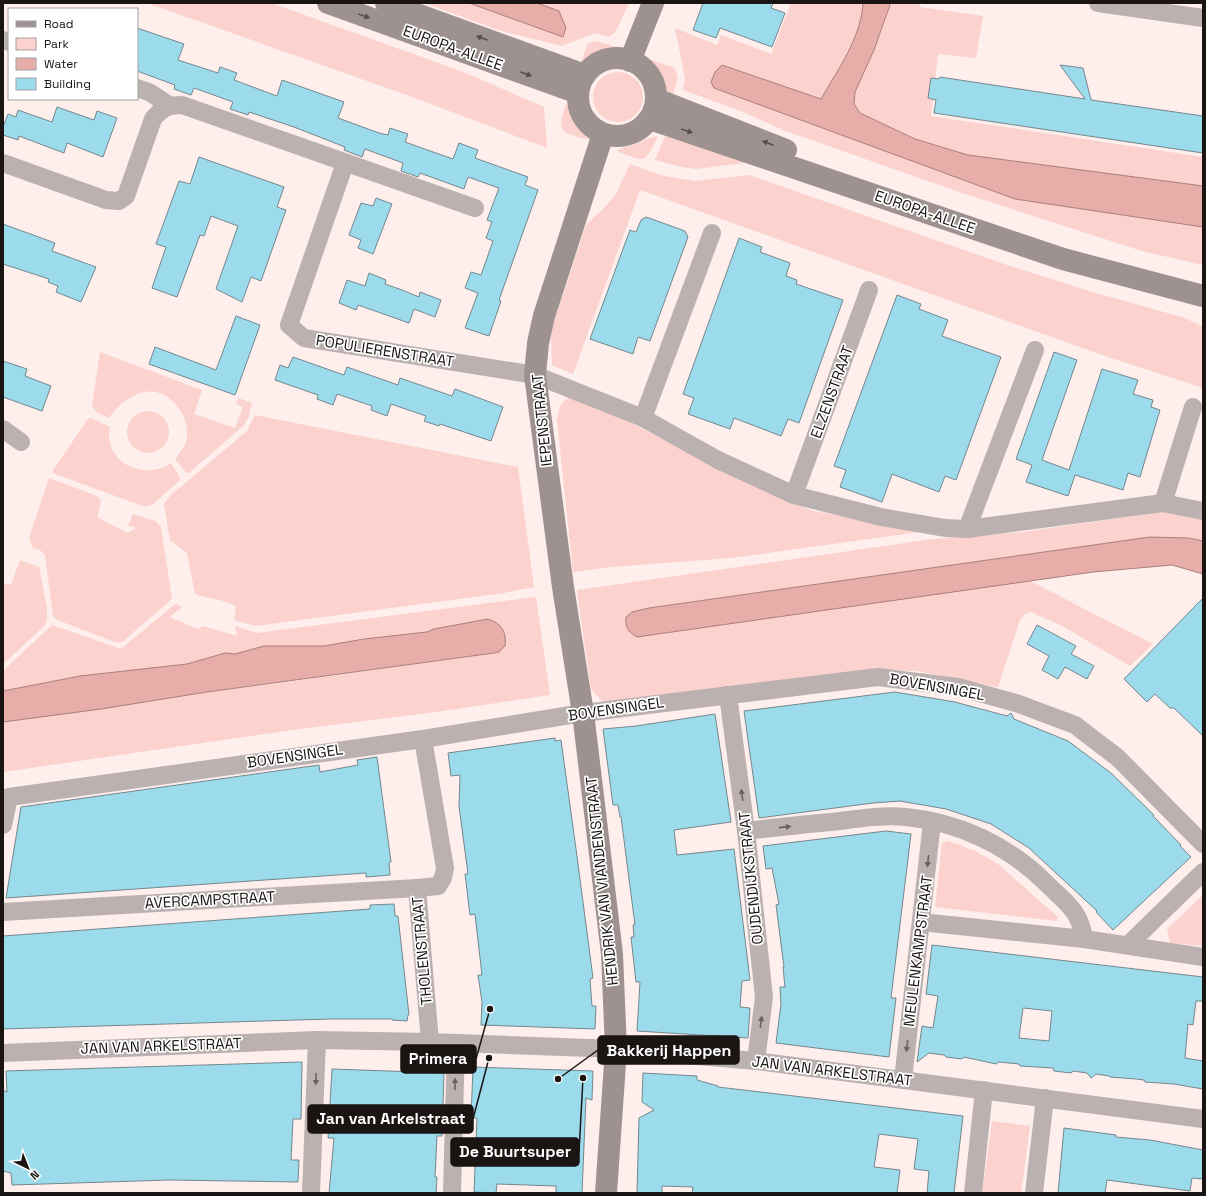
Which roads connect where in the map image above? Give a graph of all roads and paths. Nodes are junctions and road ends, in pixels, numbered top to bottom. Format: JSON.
{"nodes":[{"id":1,"x":328,"y":3,"type":"edge"},
{"id":2,"x":386,"y":3,"type":"edge"},
{"id":3,"x":653,"y":3,"type":"edge"},
{"id":4,"x":1106,"y":3,"type":"edge"},
{"id":5,"x":1203,"y":18,"type":"edge"},
{"id":6,"x":630,"y":61,"type":"junction"},
{"id":7,"x":581,"y":84,"type":"junction"},
{"id":8,"x":138,"y":88,"type":"edge"},
{"id":9,"x":169,"y":105,"type":"junction"},
{"id":10,"x":653,"y":109,"type":"junction"},
{"id":11,"x":603,"y":134,"type":"junction"},
{"id":12,"x":3,"y":163,"type":"edge"},
{"id":13,"x":345,"y":163,"type":"junction"},
{"id":14,"x":475,"y":208,"type":"dead end"},
{"id":15,"x":712,"y":233,"type":"dead end"},
{"id":16,"x":1203,"y":288,"type":"edge"},
{"id":17,"x":869,"y":290,"type":"dead end"},
{"id":18,"x":1203,"y":296,"type":"edge"},
{"id":19,"x":1035,"y":350,"type":"dead end"},
{"id":20,"x":535,"y":375,"type":"junction"},
{"id":21,"x":1194,"y":407,"type":"dead end"},
{"id":22,"x":643,"y":418,"type":"junction"},
{"id":23,"x":3,"y":429,"type":"edge"},
{"id":24,"x":21,"y":442,"type":"dead end"},
{"id":25,"x":794,"y":495,"type":"junction"},
{"id":26,"x":1163,"y":503,"type":"junction"},
{"id":27,"x":1203,"y":511,"type":"edge"},
{"id":28,"x":966,"y":529,"type":"junction"},
{"id":29,"x":728,"y":694,"type":"junction"},
{"id":30,"x":583,"y":713,"type":"junction"},
{"id":31,"x":423,"y":739,"type":"junction"},
{"id":32,"x":932,"y":822,"type":"junction"},
{"id":33,"x":3,"y":825,"type":"edge"},
{"id":34,"x":746,"y":831,"type":"junction"},
{"id":35,"x":1203,"y":844,"type":"edge"},
{"id":36,"x":1203,"y":872,"type":"edge"},
{"id":37,"x":417,"y":888,"type":"junction"},
{"id":38,"x":3,"y":912,"type":"edge"},
{"id":39,"x":921,"y":922,"type":"junction"},
{"id":40,"x":1084,"y":939,"type":"junction"},
{"id":41,"x":1128,"y":945,"type":"junction"},
{"id":42,"x":1203,"y":957,"type":"edge"},
{"id":43,"x":317,"y":1040,"type":"junction"},
{"id":44,"x":430,"y":1042,"type":"junction"},
{"id":45,"x":456,"y":1043,"type":"junction"},
{"id":46,"x":616,"y":1050,"type":"junction"},
{"id":47,"x":3,"y":1053,"type":"edge"},
{"id":48,"x":756,"y":1061,"type":"junction"},
{"id":49,"x":902,"y":1080,"type":"junction"},
{"id":50,"x":984,"y":1090,"type":"junction"},
{"id":51,"x":1045,"y":1098,"type":"junction"},
{"id":52,"x":1203,"y":1118,"type":"edge"},
{"id":53,"x":311,"y":1193,"type":"edge"},
{"id":54,"x":452,"y":1193,"type":"edge"},
{"id":55,"x":606,"y":1193,"type":"edge"},
{"id":56,"x":972,"y":1193,"type":"edge"},
{"id":57,"x":1034,"y":1193,"type":"edge"}],
"edges":[{"from":1,"to":7,"type":"main road","name":"EUROPA-ALLEE","one_way":true},
{"from":7,"to":2,"type":"main road","name":"EUROPA-ALLEE","one_way":true},
{"from":3,"to":6,"type":"main road"},
{"from":4,"to":5,"type":"street"},
{"from":6,"to":7,"type":"main road"},
{"from":6,"to":10,"type":"main road"},
{"from":7,"to":11,"type":"main road"},
{"from":8,"to":9,"type":"street"},
{"from":9,"to":12,"type":"street"},
{"from":9,"to":13,"type":"street"},
{"from":10,"to":11,"type":"main road"},
{"from":16,"to":10,"type":"main road","name":"EUROPA-ALLEE","one_way":true},
{"from":10,"to":18,"type":"main road","name":"EUROPA-ALLEE","one_way":true},
{"from":11,"to":20,"type":"main road","name":"IEPENSTRAAT"},
{"from":13,"to":14,"type":"street"},
{"from":13,"to":20,"type":"street","name":"POPULIERENSTRAAT"},
{"from":15,"to":22,"type":"street"},
{"from":17,"to":25,"type":"street","name":"ELZENSTRAAT"},
{"from":19,"to":28,"type":"street"},
{"from":20,"to":22,"type":"street"},
{"from":20,"to":30,"type":"main road","name":"IEPENSTRAAT"},
{"from":21,"to":26,"type":"street"},
{"from":22,"to":25,"type":"street"},
{"from":23,"to":24,"type":"street"},
{"from":25,"to":28,"type":"street"},
{"from":26,"to":27,"type":"street"},
{"from":26,"to":28,"type":"street"},
{"from":29,"to":30,"type":"street","name":"BOVENSINGEL"},
{"from":34,"to":29,"type":"street","name":"OUDENDIJKSTRAAT","one_way":true},
{"from":29,"to":35,"type":"street","name":"BOVENSINGEL"},
{"from":30,"to":31,"type":"street","name":"BOVENSINGEL"},
{"from":30,"to":46,"type":"main road","name":"HENDRIK VAN VIANDENSTRAAT"},
{"from":31,"to":33,"type":"street","name":"BOVENSINGEL"},
{"from":31,"to":37,"type":"street","name":"THOLENSTRAAT"},
{"from":34,"to":32,"type":"street","one_way":true},
{"from":32,"to":39,"type":"street","name":"MEULENKAMPSTRAAT","one_way":true},
{"from":32,"to":40,"type":"street"},
{"from":48,"to":34,"type":"street","name":"OUDENDIJKSTRAAT","one_way":true},
{"from":36,"to":41,"type":"street"},
{"from":37,"to":38,"type":"street","name":"AVERCAMPSTRAAT"},
{"from":37,"to":44,"type":"street","name":"THOLENSTRAAT"},
{"from":39,"to":40,"type":"street"},
{"from":39,"to":49,"type":"street","name":"MEULENKAMPSTRAAT","one_way":true},
{"from":40,"to":41,"type":"street"},
{"from":41,"to":42,"type":"street"},
{"from":43,"to":44,"type":"street","name":"JAN VAN ARKELSTRAAT"},
{"from":43,"to":47,"type":"street","name":"JAN VAN ARKELSTRAAT"},
{"from":43,"to":53,"type":"street","one_way":true},
{"from":44,"to":45,"type":"street","name":"JAN VAN ARKELSTRAAT"},
{"from":45,"to":46,"type":"street","name":"JAN VAN ARKELSTRAAT"},
{"from":54,"to":45,"type":"street","one_way":true},
{"from":46,"to":48,"type":"street","name":"JAN VAN ARKELSTRAAT"},
{"from":46,"to":55,"type":"main road","name":"HENDRIK VAN VIANDENSTRAAT"},
{"from":48,"to":49,"type":"street","name":"JAN VAN ARKELSTRAAT"},
{"from":49,"to":50,"type":"street","name":"JAN VAN ARKELSTRAAT"},
{"from":50,"to":51,"type":"street","name":"JAN VAN ARKELSTRAAT"},
{"from":50,"to":56,"type":"street"},
{"from":51,"to":52,"type":"street","name":"JAN VAN ARKELSTRAAT"},
{"from":51,"to":57,"type":"street"}]}
